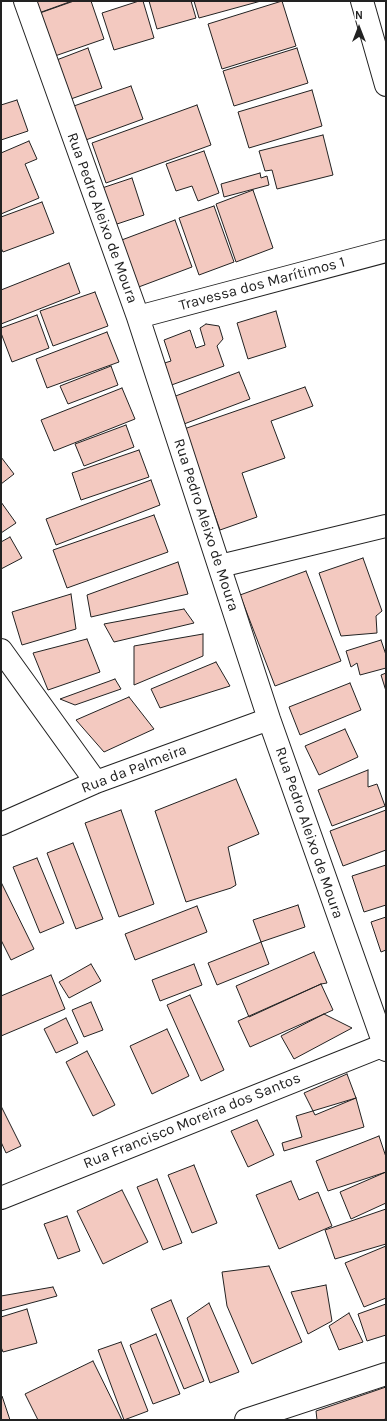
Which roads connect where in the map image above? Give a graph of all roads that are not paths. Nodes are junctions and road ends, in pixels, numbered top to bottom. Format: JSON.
{"nodes":[{"id":1,"x":25,"y":1,"type":"edge"},
{"id":2,"x":362,"y":1,"type":"edge"},
{"id":3,"x":386,"y":85,"type":"edge"},
{"id":4,"x":386,"y":251,"type":"edge"},
{"id":5,"x":138,"y":318,"type":"junction"},
{"id":6,"x":386,"y":526,"type":"edge"},
{"id":7,"x":220,"y":566,"type":"junction"},
{"id":8,"x":1,"y":650,"type":"edge"},
{"id":9,"x":269,"y":719,"type":"junction"},
{"id":10,"x":96,"y":782,"type":"junction"},
{"id":11,"x":1,"y":824,"type":"edge"},
{"id":12,"x":385,"y":1048,"type":"edge"},
{"id":13,"x":1,"y":1198,"type":"edge"},
{"id":14,"x":386,"y":1374,"type":"edge"},
{"id":15,"x":246,"y":1420,"type":"edge"}],
"edges":[{"from":1,"to":5,"type":"street","name":"Rua Pedro Aleixo de Moura"},
{"from":2,"to":3,"type":"street"},
{"from":4,"to":5,"type":"street","name":"Travessa dos Marítimos 1"},
{"from":5,"to":7,"type":"street","name":"Rua Pedro Aleixo de Moura"},
{"from":6,"to":7,"type":"street"},
{"from":7,"to":9,"type":"street","name":"Rua Pedro Aleixo de Moura"},
{"from":8,"to":10,"type":"street"},
{"from":9,"to":10,"type":"street","name":"Rua da Palmeira"},
{"from":9,"to":12,"type":"street","name":"Rua Pedro Aleixo de Moura"},
{"from":10,"to":11,"type":"street","name":"Rua da Palmeira"},
{"from":12,"to":13,"type":"street","name":"Rua Francisco Moreira dos Santos"},
{"from":14,"to":15,"type":"street"}]}
